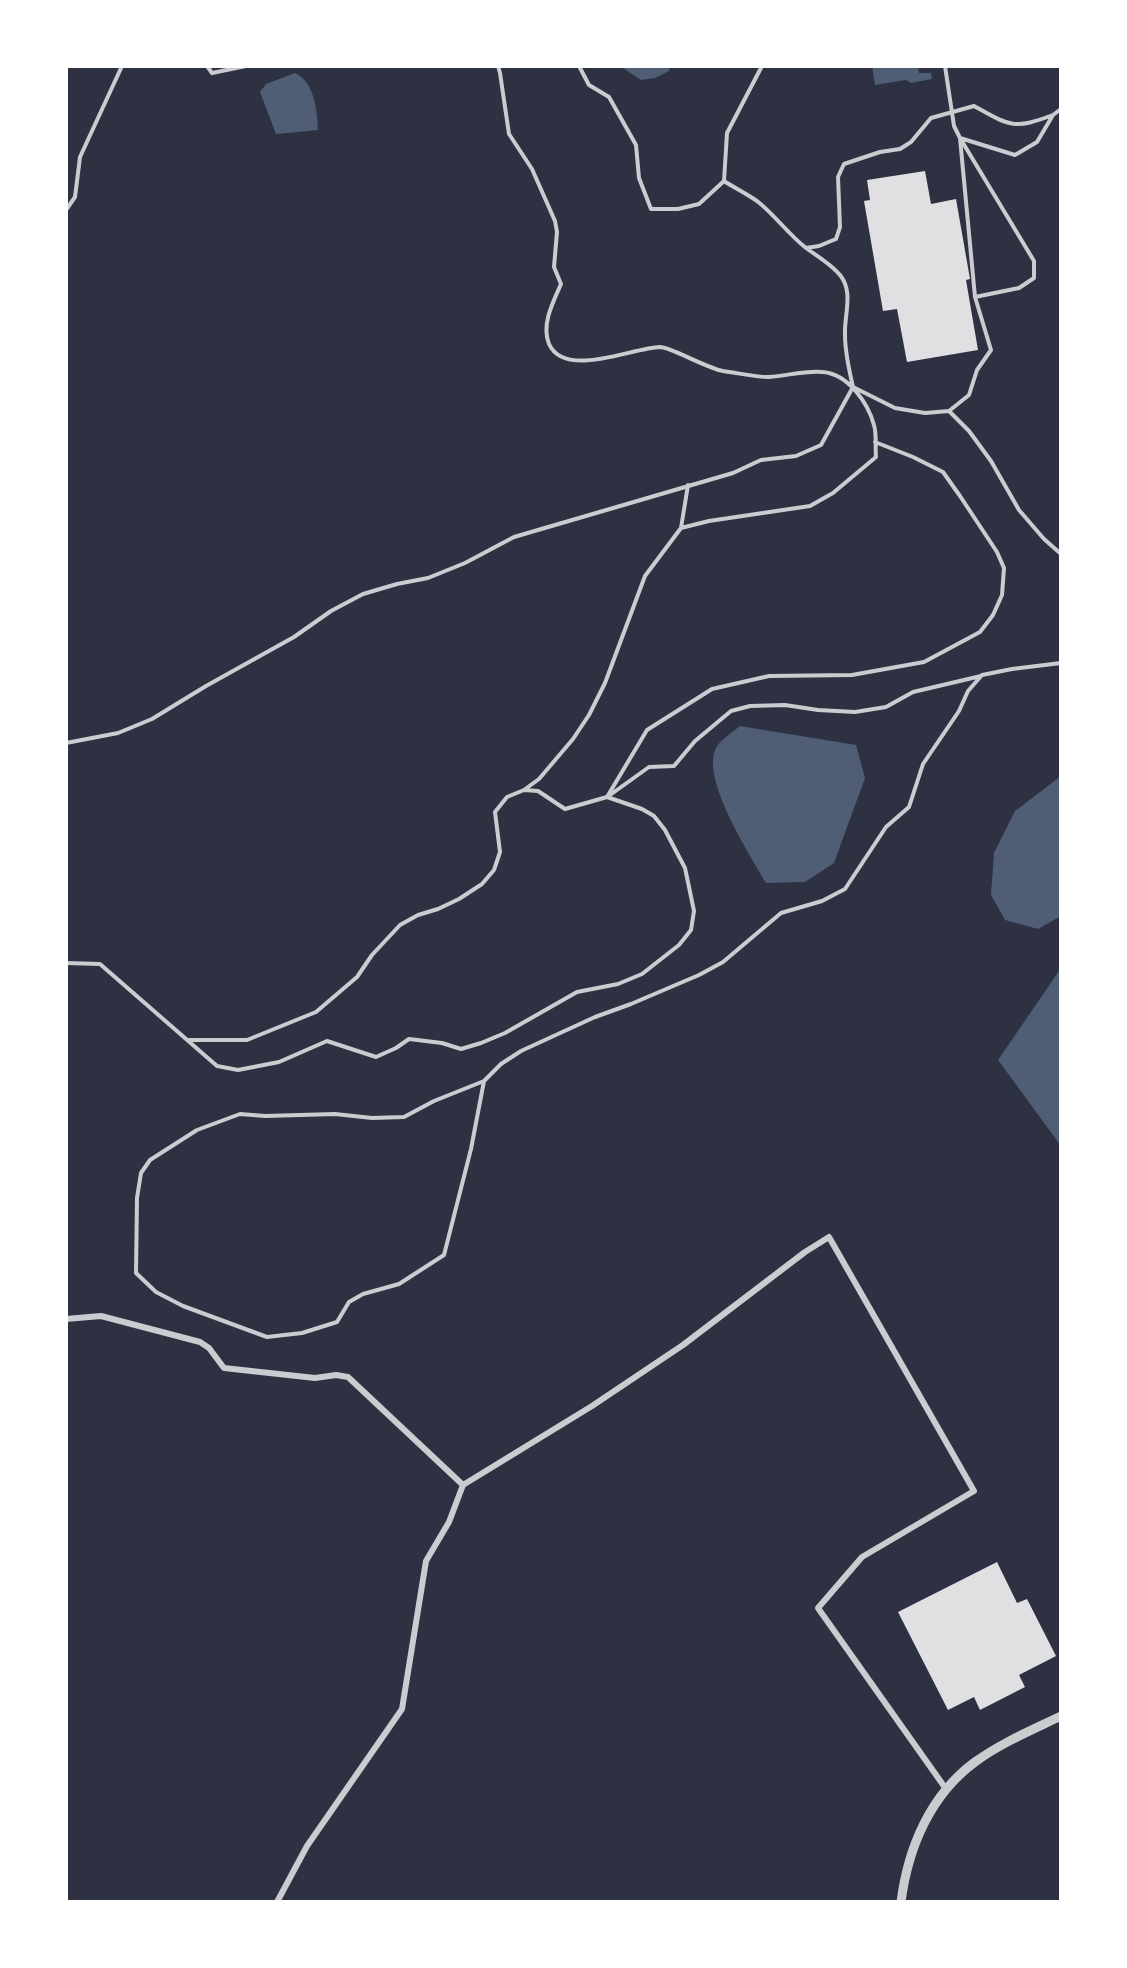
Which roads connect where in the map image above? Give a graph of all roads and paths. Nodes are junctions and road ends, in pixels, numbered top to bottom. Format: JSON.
{"nodes":[{"id":1,"x":122,"y":66,"type":"edge"},
{"id":2,"x":208,"y":66,"type":"edge"},
{"id":3,"x":246,"y":66,"type":"edge"},
{"id":4,"x":498,"y":66,"type":"edge"},
{"id":5,"x":579,"y":66,"type":"edge"},
{"id":6,"x":762,"y":66,"type":"edge"},
{"id":7,"x":945,"y":66,"type":"edge"},
{"id":8,"x":1061,"y":108,"type":"edge"},
{"id":9,"x":1053,"y":115,"type":"junction"},
{"id":10,"x":960,"y":138,"type":"junction"},
{"id":11,"x":724,"y":182,"type":"junction"},
{"id":12,"x":66,"y":210,"type":"edge"},
{"id":13,"x":806,"y":248,"type":"junction"},
{"id":14,"x":975,"y":299,"type":"junction"},
{"id":15,"x":853,"y":387,"type":"junction"},
{"id":16,"x":949,"y":411,"type":"junction"},
{"id":17,"x":875,"y":442,"type":"junction"},
{"id":18,"x":688,"y":485,"type":"junction"},
{"id":19,"x":681,"y":528,"type":"junction"},
{"id":20,"x":1061,"y":554,"type":"edge"},
{"id":21,"x":1061,"y":663,"type":"edge"},
{"id":22,"x":982,"y":675,"type":"junction"},
{"id":23,"x":66,"y":743,"type":"edge"},
{"id":24,"x":524,"y":790,"type":"junction"},
{"id":25,"x":607,"y":797,"type":"junction"},
{"id":26,"x":66,"y":963,"type":"edge"},
{"id":27,"x":188,"y":1040,"type":"junction"},
{"id":28,"x":484,"y":1081,"type":"junction"},
{"id":29,"x":66,"y":1319,"type":"edge"},
{"id":30,"x":463,"y":1485,"type":"junction"},
{"id":31,"x":1061,"y":1716,"type":"edge"},
{"id":32,"x":946,"y":1789,"type":"junction"},
{"id":33,"x":277,"y":1902,"type":"edge"},
{"id":34,"x":901,"y":1902,"type":"edge"}],
"edges":[{"from":1,"to":12,"type":"lane"},
{"from":2,"to":3,"type":"lane"},
{"from":4,"to":15,"type":"lane"},
{"from":5,"to":11,"type":"lane"},
{"from":6,"to":11,"type":"lane"},
{"from":7,"to":10,"type":"lane"},
{"from":8,"to":9,"type":"lane"},
{"from":9,"to":10,"type":"lane"},
{"from":9,"to":13,"type":"lane"},
{"from":10,"to":14,"type":"lane"},
{"from":10,"to":14,"type":"lane"},
{"from":11,"to":13,"type":"lane"},
{"from":13,"to":15,"type":"lane"},
{"from":14,"to":16,"type":"lane"},
{"from":15,"to":16,"type":"lane"},
{"from":15,"to":17,"type":"lane"},
{"from":15,"to":18,"type":"lane"},
{"from":16,"to":20,"type":"lane"},
{"from":17,"to":19,"type":"lane"},
{"from":17,"to":25,"type":"lane"},
{"from":18,"to":19,"type":"lane"},
{"from":18,"to":23,"type":"lane"},
{"from":19,"to":24,"type":"lane"},
{"from":21,"to":22,"type":"lane"},
{"from":22,"to":25,"type":"lane"},
{"from":22,"to":28,"type":"lane"},
{"from":24,"to":25,"type":"lane"},
{"from":24,"to":27,"type":"lane"},
{"from":25,"to":27,"type":"lane"},
{"from":26,"to":27,"type":"lane"},
{"from":28,"to":28,"type":"lane"},
{"from":29,"to":30,"type":"street"},
{"from":30,"to":32,"type":"street"},
{"from":30,"to":33,"type":"street"},
{"from":31,"to":32,"type":"street"},
{"from":32,"to":34,"type":"street"}]}
